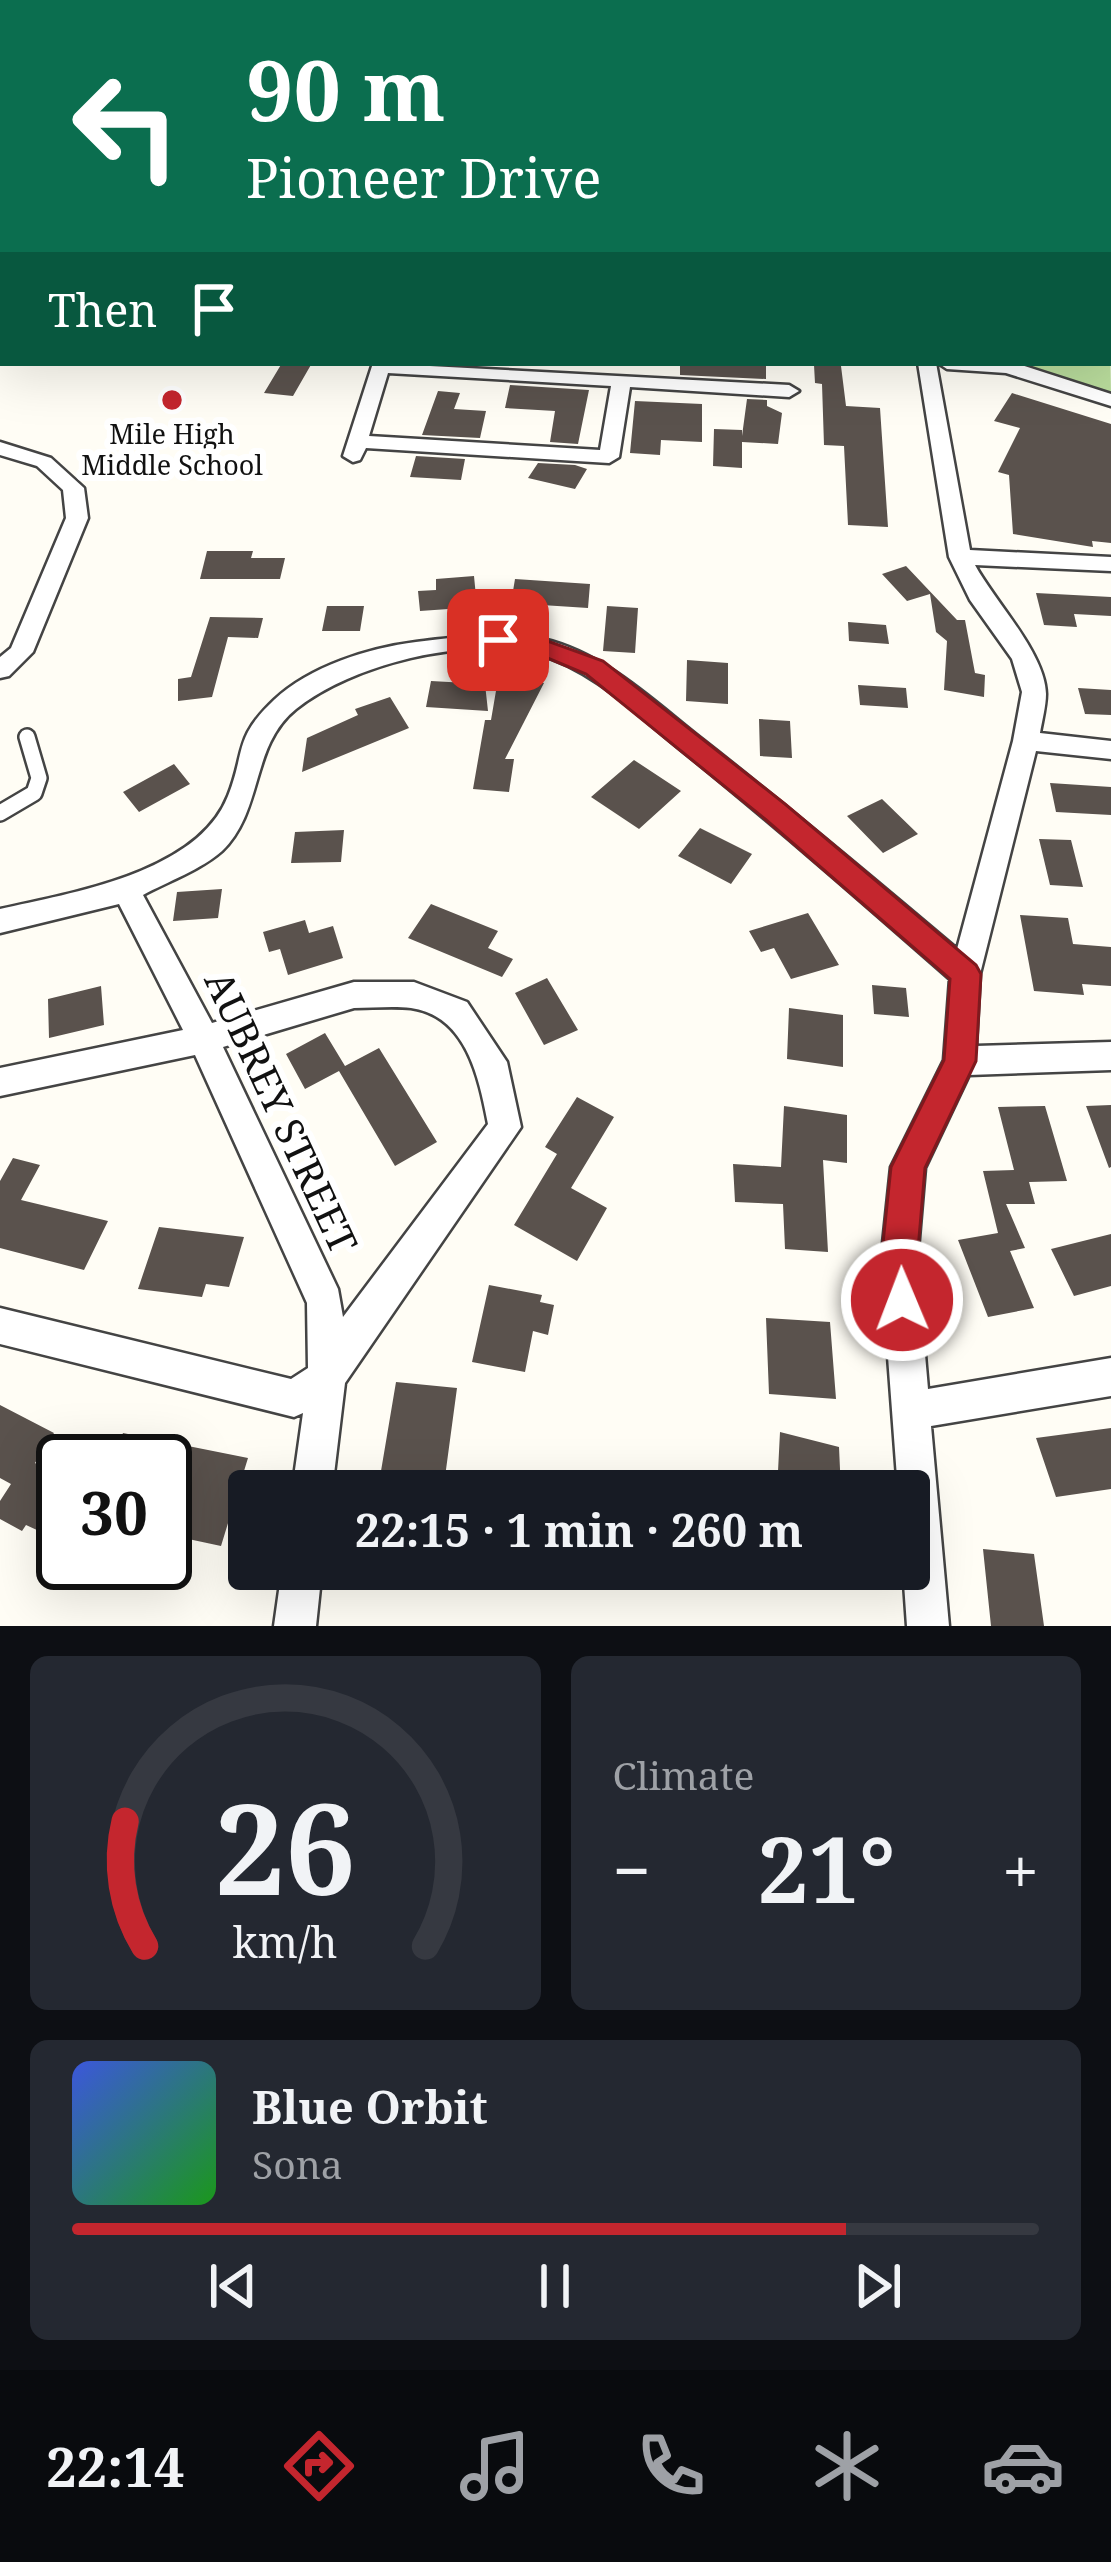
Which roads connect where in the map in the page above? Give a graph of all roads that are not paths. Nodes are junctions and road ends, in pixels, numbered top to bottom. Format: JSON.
{"nodes":[{"id":1,"x":381,"y":366,"type":"edge"},
{"id":2,"x":395,"y":366,"type":"edge"},
{"id":3,"x":935,"y":368,"type":"edge"},
{"id":4,"x":621,"y":382,"type":"junction"},
{"id":5,"x":789,"y":391,"type":"dead end"},
{"id":6,"x":1111,"y":400,"type":"edge"},
{"id":7,"x":0,"y":448,"type":"edge"},
{"id":8,"x":960,"y":556,"type":"junction"},
{"id":9,"x":1111,"y":564,"type":"edge"},
{"id":10,"x":0,"y":670,"type":"edge"},
{"id":11,"x":27,"y":737,"type":"dead end"},
{"id":12,"x":1026,"y":741,"type":"junction"},
{"id":13,"x":1111,"y":750,"type":"edge"},
{"id":14,"x":0,"y":813,"type":"edge"},
{"id":15,"x":126,"y":891,"type":"junction"},
{"id":16,"x":0,"y":921,"type":"edge"},
{"id":17,"x":965,"y":974,"type":"junction"},
{"id":18,"x":204,"y":1039,"type":"junction"},
{"id":19,"x":1111,"y":1056,"type":"edge"},
{"id":20,"x":960,"y":1061,"type":"junction"},
{"id":21,"x":0,"y":1082,"type":"edge"},
{"id":22,"x":0,"y":1326,"type":"edge"},
{"id":23,"x":1111,"y":1376,"type":"edge"},
{"id":24,"x":327,"y":1378,"type":"junction"},
{"id":25,"x":910,"y":1411,"type":"junction"},
{"id":26,"x":315,"y":1470,"type":"edge"},
{"id":27,"x":299,"y":1590,"type":"edge"},
{"id":28,"x":295,"y":1626,"type":"edge"},
{"id":29,"x":928,"y":1626,"type":"edge"}],
"edges":[{"from":1,"to":4,"type":"street"},
{"from":2,"to":4,"type":"street"},
{"from":3,"to":6,"type":"street"},
{"from":3,"to":8,"type":"street"},
{"from":4,"to":5,"type":"street"},
{"from":7,"to":10,"type":"street"},
{"from":8,"to":9,"type":"street"},
{"from":8,"to":12,"type":"street"},
{"from":11,"to":14,"type":"lane"},
{"from":12,"to":13,"type":"street"},
{"from":12,"to":17,"type":"street"},
{"from":15,"to":16,"type":"street"},
{"from":15,"to":17,"type":"street"},
{"from":15,"to":18,"type":"street","name":"AUBREY STREET"},
{"from":17,"to":20,"type":"street"},
{"from":18,"to":21,"type":"street"},
{"from":18,"to":24,"type":"street","name":"AUBREY STREET"},
{"from":18,"to":24,"type":"street"},
{"from":19,"to":20,"type":"street"},
{"from":20,"to":25,"type":"street"},
{"from":22,"to":24,"type":"street"},
{"from":23,"to":25,"type":"street"},
{"from":24,"to":26,"type":"street"},
{"from":25,"to":29,"type":"street"},
{"from":27,"to":28,"type":"street"}]}
